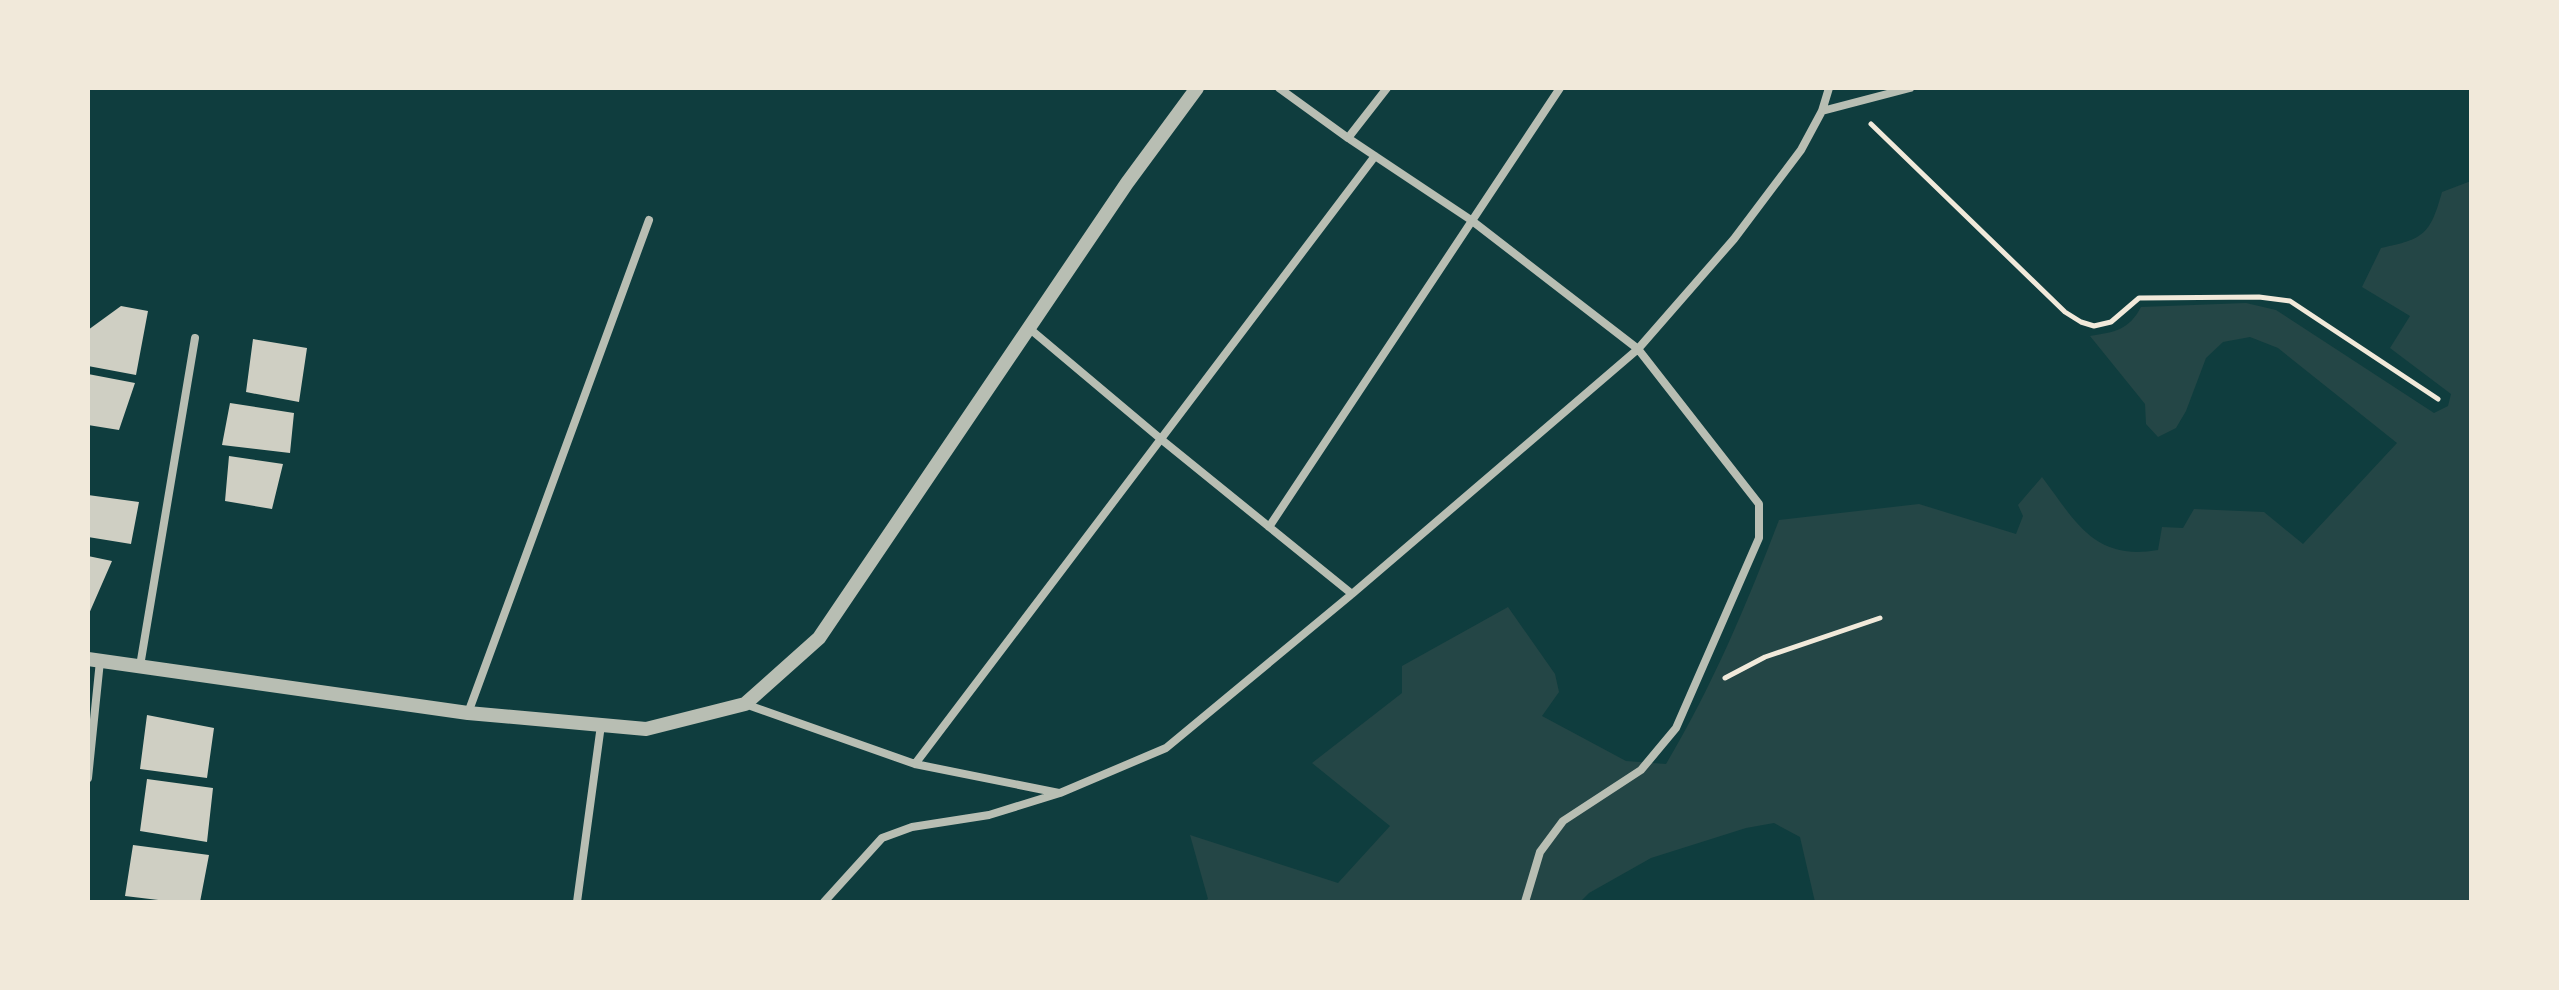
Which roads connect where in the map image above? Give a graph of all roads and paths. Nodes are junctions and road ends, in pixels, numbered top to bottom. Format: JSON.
{"nodes":[{"id":1,"x":1197,"y":88,"type":"edge"},
{"id":2,"x":1279,"y":88,"type":"edge"},
{"id":3,"x":1387,"y":88,"type":"edge"},
{"id":4,"x":1560,"y":88,"type":"edge"},
{"id":5,"x":1829,"y":88,"type":"edge"},
{"id":6,"x":1910,"y":88,"type":"edge"},
{"id":7,"x":1850,"y":104,"type":"junction"},
{"id":8,"x":1822,"y":111,"type":"junction"},
{"id":9,"x":1348,"y":138,"type":"junction"},
{"id":10,"x":1375,"y":156,"type":"junction"},
{"id":11,"x":649,"y":220,"type":"dead end"},
{"id":12,"x":1471,"y":220,"type":"junction"},
{"id":13,"x":1030,"y":329,"type":"junction"},
{"id":14,"x":195,"y":338,"type":"dead end"},
{"id":15,"x":1638,"y":349,"type":"junction"},
{"id":16,"x":2438,"y":399,"type":"dead end"},
{"id":17,"x":1162,"y":440,"type":"junction"},
{"id":18,"x":1269,"y":527,"type":"junction"},
{"id":19,"x":1352,"y":594,"type":"junction"},
{"id":20,"x":1880,"y":618,"type":"dead end"},
{"id":21,"x":94,"y":660,"type":"edge"},
{"id":22,"x":140,"y":666,"type":"junction"},
{"id":23,"x":1688,"y":699,"type":"junction"},
{"id":24,"x":745,"y":704,"type":"junction"},
{"id":25,"x":468,"y":713,"type":"junction"},
{"id":26,"x":601,"y":725,"type":"junction"},
{"id":27,"x":915,"y":764,"type":"junction"},
{"id":28,"x":88,"y":778,"type":"edge"},
{"id":29,"x":1060,"y":793,"type":"junction"},
{"id":30,"x":577,"y":902,"type":"edge"},
{"id":31,"x":824,"y":902,"type":"edge"},
{"id":32,"x":1525,"y":902,"type":"edge"}],
"edges":[{"from":1,"to":13,"type":"street"},
{"from":2,"to":9,"type":"street"},
{"from":3,"to":9,"type":"street"},
{"from":4,"to":12,"type":"street"},
{"from":5,"to":8,"type":"street"},
{"from":6,"to":7,"type":"street"},
{"from":7,"to":8,"type":"street"},
{"from":7,"to":16,"type":"path"},
{"from":8,"to":15,"type":"street"},
{"from":9,"to":10,"type":"street"},
{"from":10,"to":12,"type":"street"},
{"from":10,"to":17,"type":"street"},
{"from":11,"to":25,"type":"street"},
{"from":12,"to":15,"type":"street"},
{"from":12,"to":18,"type":"street"},
{"from":13,"to":17,"type":"street"},
{"from":13,"to":24,"type":"street"},
{"from":14,"to":22,"type":"street"},
{"from":15,"to":19,"type":"street"},
{"from":15,"to":23,"type":"street"},
{"from":17,"to":18,"type":"street"},
{"from":17,"to":27,"type":"street"},
{"from":18,"to":19,"type":"street"},
{"from":19,"to":29,"type":"street"},
{"from":20,"to":23,"type":"path"},
{"from":21,"to":22,"type":"street"},
{"from":21,"to":28,"type":"street"},
{"from":22,"to":25,"type":"street"},
{"from":23,"to":32,"type":"street"},
{"from":24,"to":26,"type":"street"},
{"from":24,"to":27,"type":"street"},
{"from":25,"to":26,"type":"street"},
{"from":26,"to":30,"type":"street"},
{"from":27,"to":29,"type":"street"},
{"from":29,"to":31,"type":"street"}]}
